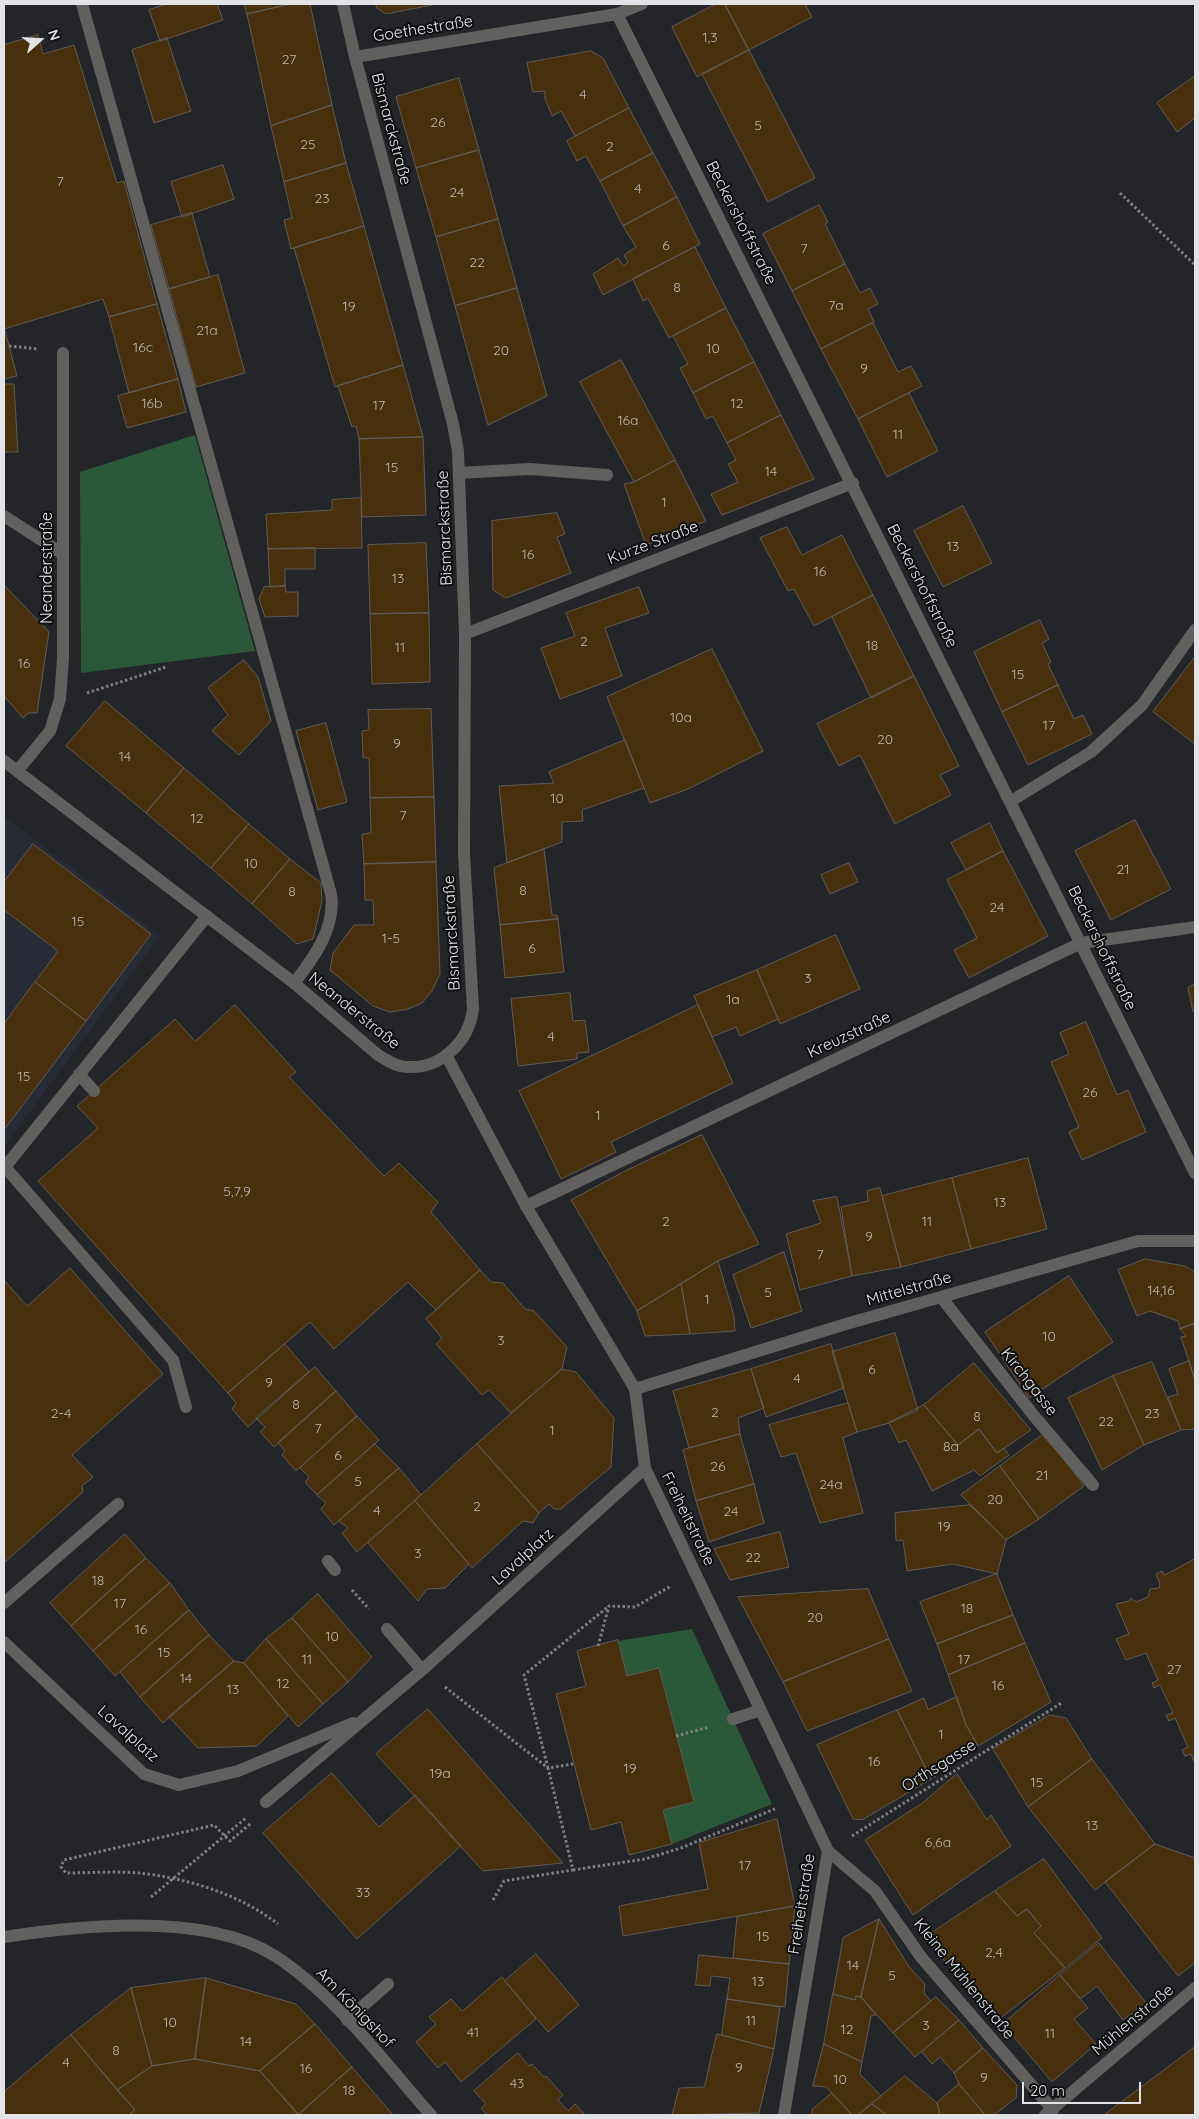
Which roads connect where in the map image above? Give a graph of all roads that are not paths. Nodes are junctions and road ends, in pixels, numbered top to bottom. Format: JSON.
{"nodes":[{"id":1,"x":82,"y":4,"type":"edge"},
{"id":2,"x":343,"y":4,"type":"edge"},
{"id":3,"x":642,"y":4,"type":"edge"},
{"id":4,"x":617,"y":14,"type":"junction"},
{"id":5,"x":355,"y":56,"type":"junction"},
{"id":6,"x":63,"y":353,"type":"dead end"},
{"id":7,"x":459,"y":473,"type":"junction"},
{"id":8,"x":607,"y":475,"type":"dead end"},
{"id":9,"x":853,"y":483,"type":"junction"},
{"id":10,"x":4,"y":516,"type":"edge"},
{"id":11,"x":64,"y":554,"type":"junction"},
{"id":12,"x":1195,"y":630,"type":"edge"},
{"id":13,"x":464,"y":634,"type":"junction"},
{"id":14,"x":4,"y":761,"type":"edge"},
{"id":15,"x":18,"y":770,"type":"junction"},
{"id":16,"x":1011,"y":800,"type":"junction"},
{"id":17,"x":207,"y":916,"type":"junction"},
{"id":18,"x":1195,"y":928,"type":"edge"},
{"id":19,"x":1081,"y":943,"type":"junction"},
{"id":20,"x":294,"y":983,"type":"junction"},
{"id":21,"x":446,"y":1056,"type":"junction"},
{"id":22,"x":79,"y":1074,"type":"junction"},
{"id":23,"x":94,"y":1091,"type":"dead end"},
{"id":24,"x":4,"y":1168,"type":"edge"},
{"id":25,"x":1195,"y":1173,"type":"edge"},
{"id":26,"x":526,"y":1206,"type":"junction"},
{"id":27,"x":1195,"y":1241,"type":"edge"},
{"id":28,"x":941,"y":1297,"type":"junction"},
{"id":29,"x":635,"y":1388,"type":"junction"},
{"id":30,"x":186,"y":1407,"type":"dead end"},
{"id":31,"x":645,"y":1468,"type":"junction"},
{"id":32,"x":1094,"y":1485,"type":"dead end"},
{"id":33,"x":118,"y":1504,"type":"dead end"},
{"id":34,"x":4,"y":1603,"type":"edge"},
{"id":35,"x":387,"y":1629,"type":"road end"},
{"id":36,"x":4,"y":1642,"type":"edge"},
{"id":37,"x":422,"y":1670,"type":"junction"},
{"id":38,"x":761,"y":1710,"type":"junction"},
{"id":39,"x":365,"y":1718,"type":"junction"},
{"id":40,"x":733,"y":1719,"type":"road end"},
{"id":41,"x":266,"y":1802,"type":"road end"},
{"id":42,"x":828,"y":1851,"type":"junction"},
{"id":43,"x":4,"y":1936,"type":"edge"},
{"id":44,"x":388,"y":1984,"type":"dead end"},
{"id":45,"x":1195,"y":1988,"type":"edge"},
{"id":46,"x":347,"y":2020,"type":"junction"},
{"id":47,"x":1049,"y":2112,"type":"edge"},
{"id":48,"x":431,"y":2115,"type":"edge"},
{"id":49,"x":784,"y":2115,"type":"edge"}],
"edges":[{"from":1,"to":20,"type":"street"},
{"from":2,"to":5,"type":"street","name":"Bismarckstraße"},
{"from":3,"to":4,"type":"street","name":"Goethestraße"},
{"from":4,"to":5,"type":"street","name":"Goethestraße"},
{"from":4,"to":9,"type":"street","name":"Beckershoffstraße"},
{"from":5,"to":7,"type":"street","name":"Bismarckstraße"},
{"from":6,"to":11,"type":"street","name":"Neanderstraße"},
{"from":7,"to":8,"type":"street"},
{"from":7,"to":13,"type":"street","name":"Bismarckstraße"},
{"from":9,"to":13,"type":"street","name":"Kurze Straße"},
{"from":9,"to":16,"type":"street","name":"Beckershoffstraße"},
{"from":10,"to":11,"type":"street"},
{"from":11,"to":15,"type":"street","name":"Neanderstraße"},
{"from":12,"to":16,"type":"street"},
{"from":13,"to":21,"type":"street","name":"Bismarckstraße"},
{"from":14,"to":15,"type":"street","name":"Neanderstraße"},
{"from":15,"to":17,"type":"street","name":"Neanderstraße"},
{"from":16,"to":19,"type":"street","name":"Beckershoffstraße"},
{"from":17,"to":20,"type":"street","name":"Neanderstraße"},
{"from":17,"to":22,"type":"street"},
{"from":18,"to":19,"type":"street","name":"Kreuzstraße"},
{"from":19,"to":25,"type":"street","name":"Beckershoffstraße"},
{"from":19,"to":26,"type":"street","name":"Kreuzstraße"},
{"from":20,"to":21,"type":"street","name":"Neanderstraße"},
{"from":21,"to":26,"type":"street"},
{"from":22,"to":23,"type":"street"},
{"from":22,"to":24,"type":"street"},
{"from":24,"to":30,"type":"street"},
{"from":26,"to":29,"type":"street"},
{"from":27,"to":28,"type":"street","name":"Mittelstraße"},
{"from":28,"to":29,"type":"street","name":"Mittelstraße"},
{"from":28,"to":32,"type":"street","name":"Kirchgasse"},
{"from":29,"to":31,"type":"street","name":"Freiheitstraße"},
{"from":31,"to":37,"type":"street","name":"Lavalplatz"},
{"from":31,"to":38,"type":"street","name":"Freiheitstraße"},
{"from":33,"to":34,"type":"street"},
{"from":35,"to":37,"type":"street"},
{"from":36,"to":39,"type":"street","name":"Lavalplatz"},
{"from":37,"to":39,"type":"street","name":"Lavalplatz"},
{"from":38,"to":40,"type":"street"},
{"from":38,"to":42,"type":"street","name":"Freiheitstraße"},
{"from":39,"to":41,"type":"street","name":"Lavalplatz"},
{"from":42,"to":47,"type":"street","name":"Kleine Mühlenstraße"},
{"from":42,"to":49,"type":"street","name":"Freiheitstraße"},
{"from":43,"to":46,"type":"street","name":"Am Königshof"},
{"from":44,"to":46,"type":"street"},
{"from":45,"to":47,"type":"street","name":"Mühlenstraße"},
{"from":46,"to":48,"type":"street","name":"Am Königshof"}]}
